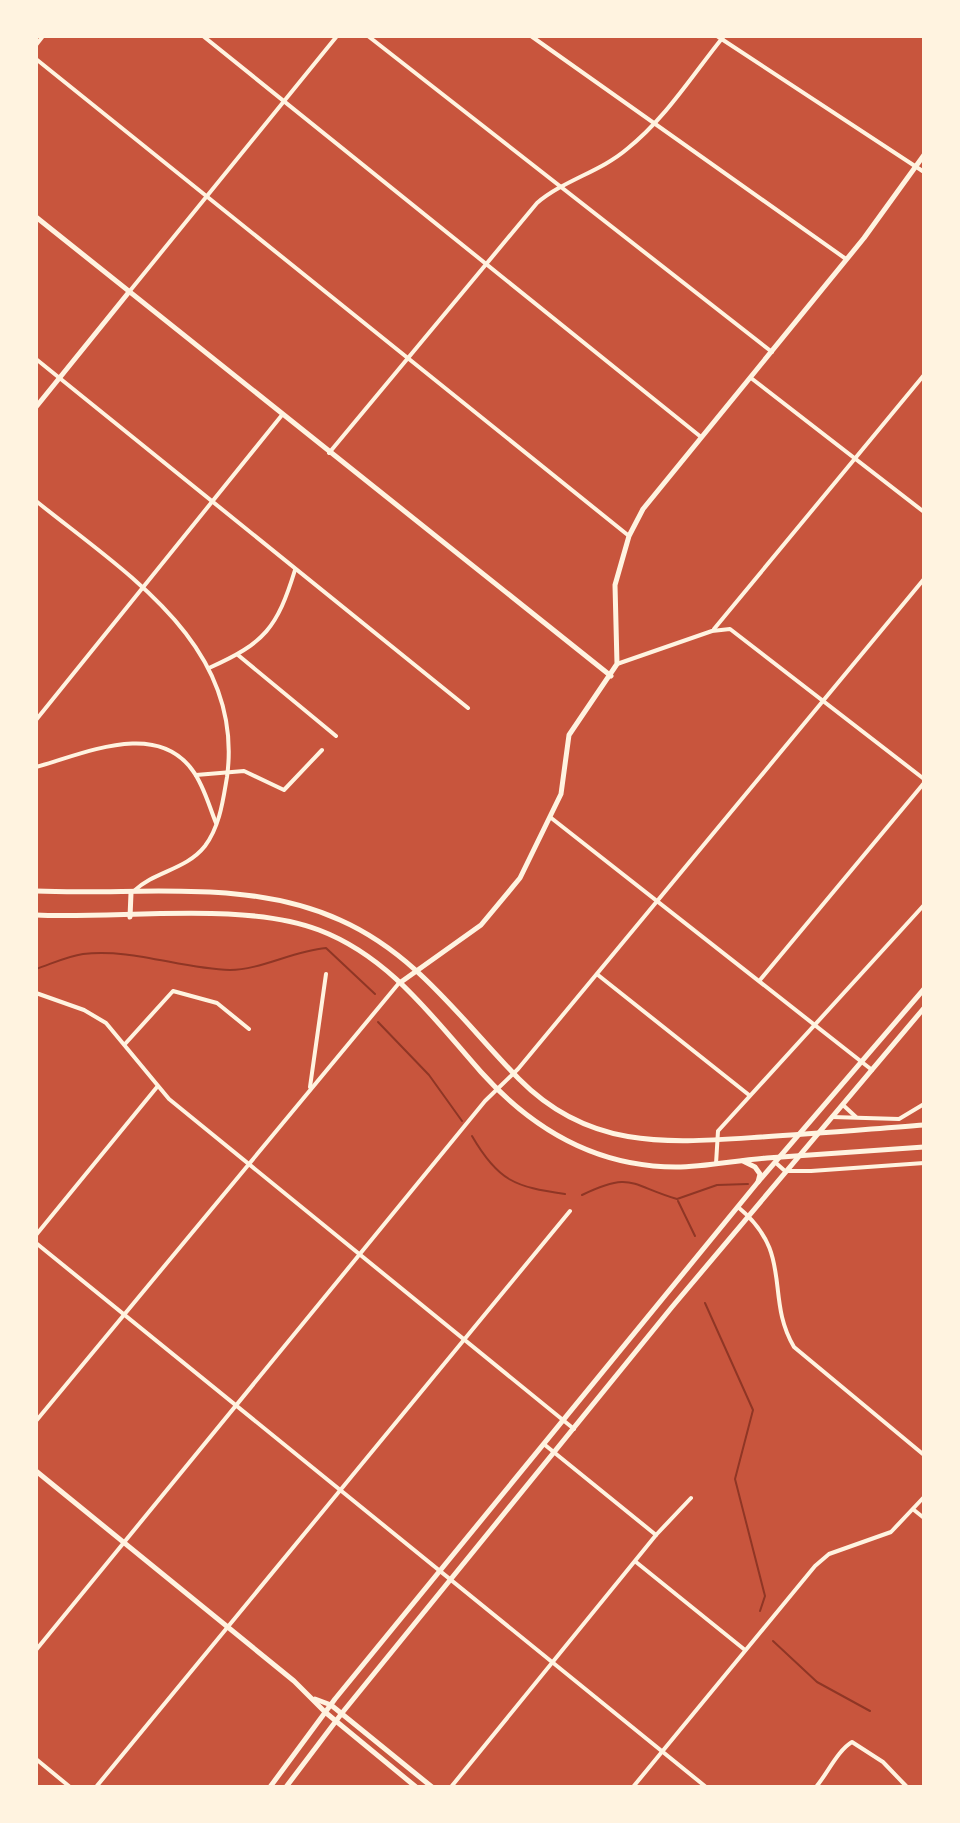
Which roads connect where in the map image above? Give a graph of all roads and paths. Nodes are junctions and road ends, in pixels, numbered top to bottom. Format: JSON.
{"nodes":[{"id":1,"x":43,"y":36,"type":"edge"},
{"id":2,"x":203,"y":36,"type":"edge"},
{"id":3,"x":337,"y":36,"type":"edge"},
{"id":4,"x":368,"y":36,"type":"edge"},
{"id":5,"x":531,"y":36,"type":"edge"},
{"id":6,"x":721,"y":37,"type":"edge"},
{"id":7,"x":36,"y":45,"type":"edge"},
{"id":8,"x":36,"y":59,"type":"edge"},
{"id":9,"x":284,"y":101,"type":"junction"},
{"id":10,"x":655,"y":123,"type":"junction"},
{"id":11,"x":924,"y":155,"type":"edge"},
{"id":12,"x":916,"y":165,"type":"junction"},
{"id":13,"x":924,"y":172,"type":"edge"},
{"id":14,"x":560,"y":186,"type":"junction"},
{"id":15,"x":207,"y":196,"type":"junction"},
{"id":16,"x":36,"y":217,"type":"edge"},
{"id":17,"x":847,"y":260,"type":"junction"},
{"id":18,"x":486,"y":263,"type":"junction"},
{"id":19,"x":129,"y":292,"type":"junction"},
{"id":20,"x":772,"y":352,"type":"junction"},
{"id":21,"x":407,"y":357,"type":"junction"},
{"id":22,"x":36,"y":359,"type":"edge"},
{"id":23,"x":924,"y":375,"type":"edge"},
{"id":24,"x":59,"y":378,"type":"junction"},
{"id":25,"x":751,"y":378,"type":"junction"},
{"id":26,"x":36,"y":407,"type":"edge"},
{"id":27,"x":282,"y":415,"type":"junction"},
{"id":28,"x":701,"y":437,"type":"junction"},
{"id":29,"x":329,"y":453,"type":"junction"},
{"id":30,"x":855,"y":457,"type":"junction"},
{"id":31,"x":36,"y":501,"type":"edge"},
{"id":32,"x":212,"y":502,"type":"junction"},
{"id":33,"x":924,"y":512,"type":"edge"},
{"id":34,"x":629,"y":536,"type":"junction"},
{"id":35,"x":295,"y":570,"type":"junction"},
{"id":36,"x":924,"y":579,"type":"edge"},
{"id":37,"x":143,"y":587,"type":"junction"},
{"id":38,"x":712,"y":631,"type":"junction"},
{"id":39,"x":238,"y":655,"type":"junction"},
{"id":40,"x":617,"y":664,"type":"junction"},
{"id":41,"x":209,"y":668,"type":"junction"},
{"id":42,"x":611,"y":676,"type":"junction"},
{"id":43,"x":823,"y":701,"type":"junction"},
{"id":44,"x":468,"y":708,"type":"dead end"},
{"id":45,"x":36,"y":720,"type":"edge"},
{"id":46,"x":336,"y":736,"type":"dead end"},
{"id":47,"x":322,"y":750,"type":"dead end"},
{"id":48,"x":36,"y":767,"type":"edge"},
{"id":49,"x":227,"y":772,"type":"junction"},
{"id":50,"x":196,"y":775,"type":"junction"},
{"id":51,"x":924,"y":781,"type":"edge"},
{"id":52,"x":550,"y":816,"type":"junction"},
{"id":53,"x":216,"y":825,"type":"junction"},
{"id":54,"x":36,"y":891,"type":"edge"},
{"id":55,"x":131,"y":893,"type":"junction"},
{"id":56,"x":658,"y":900,"type":"junction"},
{"id":57,"x":924,"y":905,"type":"edge"},
{"id":58,"x":36,"y":915,"type":"edge"},
{"id":59,"x":130,"y":917,"type":"junction"},
{"id":60,"x":418,"y":970,"type":"junction"},
{"id":61,"x":326,"y":974,"type":"dead end"},
{"id":62,"x":597,"y":974,"type":"junction"},
{"id":63,"x":760,"y":980,"type":"junction"},
{"id":64,"x":401,"y":982,"type":"junction"},
{"id":65,"x":924,"y":989,"type":"edge"},
{"id":66,"x":39,"y":994,"type":"edge"},
{"id":67,"x":36,"y":999,"type":"edge"},
{"id":68,"x":924,"y":1008,"type":"edge"},
{"id":69,"x":814,"y":1023,"type":"junction"},
{"id":70,"x":249,"y":1029,"type":"dead end"},
{"id":71,"x":125,"y":1044,"type":"junction"},
{"id":72,"x":862,"y":1062,"type":"junction"},
{"id":73,"x":872,"y":1070,"type":"junction"},
{"id":74,"x":514,"y":1074,"type":"junction"},
{"id":75,"x":157,"y":1087,"type":"junction"},
{"id":76,"x":310,"y":1089,"type":"junction"},
{"id":77,"x":496,"y":1089,"type":"junction"},
{"id":78,"x":749,"y":1095,"type":"junction"},
{"id":79,"x":924,"y":1104,"type":"edge"},
{"id":80,"x":843,"y":1105,"type":"junction"},
{"id":81,"x":832,"y":1117,"type":"junction"},
{"id":82,"x":858,"y":1118,"type":"junction"},
{"id":83,"x":924,"y":1125,"type":"edge"},
{"id":84,"x":817,"y":1134,"type":"junction"},
{"id":85,"x":801,"y":1135,"type":"junction"},
{"id":86,"x":716,"y":1140,"type":"junction"},
{"id":87,"x":924,"y":1147,"type":"edge"},
{"id":88,"x":781,"y":1157,"type":"junction"},
{"id":89,"x":797,"y":1157,"type":"junction"},
{"id":90,"x":742,"y":1160,"type":"junction"},
{"id":91,"x":776,"y":1163,"type":"junction"},
{"id":92,"x":924,"y":1163,"type":"edge"},
{"id":93,"x":248,"y":1164,"type":"junction"},
{"id":94,"x":716,"y":1164,"type":"junction"},
{"id":95,"x":785,"y":1171,"type":"junction"},
{"id":96,"x":758,"y":1182,"type":"junction"},
{"id":97,"x":738,"y":1207,"type":"junction"},
{"id":98,"x":570,"y":1211,"type":"dead end"},
{"id":99,"x":750,"y":1217,"type":"junction"},
{"id":100,"x":36,"y":1235,"type":"edge"},
{"id":101,"x":36,"y":1243,"type":"edge"},
{"id":102,"x":359,"y":1255,"type":"junction"},
{"id":103,"x":124,"y":1314,"type":"junction"},
{"id":104,"x":464,"y":1340,"type":"junction"},
{"id":105,"x":235,"y":1405,"type":"junction"},
{"id":106,"x":36,"y":1421,"type":"edge"},
{"id":107,"x":565,"y":1422,"type":"junction"},
{"id":108,"x":574,"y":1429,"type":"junction"},
{"id":109,"x":545,"y":1445,"type":"junction"},
{"id":110,"x":554,"y":1453,"type":"junction"},
{"id":111,"x":924,"y":1455,"type":"edge"},
{"id":112,"x":36,"y":1471,"type":"edge"},
{"id":113,"x":340,"y":1489,"type":"junction"},
{"id":114,"x":924,"y":1497,"type":"edge"},
{"id":115,"x":691,"y":1498,"type":"dead end"},
{"id":116,"x":914,"y":1510,"type":"junction"},
{"id":117,"x":924,"y":1518,"type":"edge"},
{"id":118,"x":656,"y":1535,"type":"junction"},
{"id":119,"x":124,"y":1543,"type":"junction"},
{"id":120,"x":636,"y":1562,"type":"junction"},
{"id":121,"x":440,"y":1570,"type":"junction"},
{"id":122,"x":451,"y":1579,"type":"junction"},
{"id":123,"x":227,"y":1627,"type":"junction"},
{"id":124,"x":36,"y":1650,"type":"edge"},
{"id":125,"x":745,"y":1650,"type":"junction"},
{"id":126,"x":554,"y":1663,"type":"junction"},
{"id":127,"x":314,"y":1699,"type":"junction"},
{"id":128,"x":331,"y":1705,"type":"junction"},
{"id":129,"x":325,"y":1712,"type":"junction"},
{"id":130,"x":342,"y":1713,"type":"junction"},
{"id":131,"x":335,"y":1721,"type":"junction"},
{"id":132,"x":662,"y":1751,"type":"junction"},
{"id":133,"x":36,"y":1759,"type":"edge"},
{"id":134,"x":289,"y":1760,"type":"junction"},
{"id":135,"x":299,"y":1768,"type":"junction"},
{"id":136,"x":70,"y":1787,"type":"edge"},
{"id":137,"x":96,"y":1787,"type":"edge"},
{"id":138,"x":270,"y":1787,"type":"edge"},
{"id":139,"x":286,"y":1787,"type":"edge"},
{"id":140,"x":416,"y":1787,"type":"edge"},
{"id":141,"x":432,"y":1787,"type":"edge"},
{"id":142,"x":451,"y":1787,"type":"edge"},
{"id":143,"x":633,"y":1787,"type":"edge"},
{"id":144,"x":706,"y":1787,"type":"edge"},
{"id":145,"x":816,"y":1787,"type":"edge"},
{"id":146,"x":907,"y":1787,"type":"edge"}],
"edges":[{"from":1,"to":7,"type":"street"},
{"from":2,"to":9,"type":"street"},
{"from":3,"to":9,"type":"street"},
{"from":4,"to":14,"type":"street"},
{"from":5,"to":10,"type":"street"},
{"from":6,"to":10,"type":"street"},
{"from":6,"to":12,"type":"street"},
{"from":8,"to":15,"type":"street"},
{"from":9,"to":15,"type":"street"},
{"from":9,"to":18,"type":"street"},
{"from":10,"to":14,"type":"street"},
{"from":10,"to":17,"type":"street"},
{"from":11,"to":12,"type":"main road"},
{"from":12,"to":13,"type":"street"},
{"from":12,"to":17,"type":"main road"},
{"from":14,"to":18,"type":"street"},
{"from":14,"to":20,"type":"street"},
{"from":15,"to":19,"type":"street"},
{"from":15,"to":21,"type":"street"},
{"from":16,"to":19,"type":"main road"},
{"from":17,"to":20,"type":"main road"},
{"from":18,"to":21,"type":"street"},
{"from":18,"to":28,"type":"street"},
{"from":19,"to":24,"type":"main road"},
{"from":19,"to":27,"type":"main road"},
{"from":20,"to":25,"type":"main road"},
{"from":21,"to":29,"type":"street"},
{"from":21,"to":34,"type":"street"},
{"from":22,"to":24,"type":"street"},
{"from":23,"to":30,"type":"street"},
{"from":24,"to":26,"type":"main road"},
{"from":24,"to":32,"type":"street"},
{"from":25,"to":28,"type":"main road"},
{"from":25,"to":30,"type":"street"},
{"from":27,"to":29,"type":"main road"},
{"from":27,"to":32,"type":"street"},
{"from":28,"to":34,"type":"main road"},
{"from":29,"to":42,"type":"main road"},
{"from":30,"to":33,"type":"street"},
{"from":30,"to":38,"type":"street"},
{"from":31,"to":37,"type":"street"},
{"from":32,"to":35,"type":"street"},
{"from":32,"to":37,"type":"street"},
{"from":34,"to":40,"type":"main road"},
{"from":35,"to":39,"type":"street"},
{"from":35,"to":44,"type":"street"},
{"from":36,"to":43,"type":"street"},
{"from":37,"to":41,"type":"street"},
{"from":37,"to":45,"type":"street"},
{"from":38,"to":40,"type":"street"},
{"from":38,"to":43,"type":"street"},
{"from":39,"to":41,"type":"street"},
{"from":39,"to":46,"type":"street"},
{"from":40,"to":42,"type":"main road"},
{"from":41,"to":49,"type":"street"},
{"from":42,"to":52,"type":"main road"},
{"from":43,"to":51,"type":"street"},
{"from":43,"to":56,"type":"street"},
{"from":47,"to":49,"type":"street"},
{"from":48,"to":50,"type":"street"},
{"from":49,"to":50,"type":"street"},
{"from":49,"to":53,"type":"street"},
{"from":50,"to":53,"type":"street"},
{"from":51,"to":63,"type":"street"},
{"from":52,"to":56,"type":"street"},
{"from":52,"to":60,"type":"main road"},
{"from":53,"to":55,"type":"street"},
{"from":54,"to":55,"type":"main road"},
{"from":55,"to":59,"type":"main road"},
{"from":55,"to":60,"type":"main road"},
{"from":56,"to":62,"type":"street"},
{"from":56,"to":63,"type":"street"},
{"from":57,"to":69,"type":"street"},
{"from":58,"to":59,"type":"main road"},
{"from":59,"to":64,"type":"main road"},
{"from":60,"to":64,"type":"main road"},
{"from":60,"to":74,"type":"main road"},
{"from":61,"to":76,"type":"street"},
{"from":62,"to":74,"type":"street"},
{"from":62,"to":78,"type":"street"},
{"from":63,"to":69,"type":"street"},
{"from":64,"to":76,"type":"street"},
{"from":64,"to":77,"type":"main road"},
{"from":65,"to":72,"type":"main road"},
{"from":66,"to":67,"type":"street"},
{"from":66,"to":71,"type":"street"},
{"from":68,"to":73,"type":"main road"},
{"from":69,"to":72,"type":"street"},
{"from":69,"to":78,"type":"street"},
{"from":70,"to":71,"type":"street"},
{"from":71,"to":75,"type":"street"},
{"from":72,"to":73,"type":"street"},
{"from":72,"to":85,"type":"main road"},
{"from":73,"to":80,"type":"main road"},
{"from":74,"to":77,"type":"street"},
{"from":74,"to":86,"type":"main road"},
{"from":75,"to":93,"type":"street"},
{"from":75,"to":100,"type":"street"},
{"from":76,"to":93,"type":"street"},
{"from":77,"to":94,"type":"main road"},
{"from":77,"to":102,"type":"street"},
{"from":78,"to":86,"type":"street"},
{"from":79,"to":82,"type":"street"},
{"from":80,"to":81,"type":"main road"},
{"from":80,"to":82,"type":"street"},
{"from":81,"to":82,"type":"street"},
{"from":81,"to":84,"type":"main road"},
{"from":83,"to":84,"type":"main road"},
{"from":84,"to":85,"type":"main road"},
{"from":84,"to":89,"type":"main road"},
{"from":85,"to":86,"type":"main road"},
{"from":85,"to":88,"type":"main road"},
{"from":86,"to":94,"type":"street"},
{"from":87,"to":89,"type":"main road"},
{"from":88,"to":89,"type":"main road"},
{"from":88,"to":90,"type":"main road"},
{"from":88,"to":91,"type":"main road"},
{"from":89,"to":95,"type":"main road"},
{"from":90,"to":94,"type":"main road"},
{"from":90,"to":96,"type":"main road"},
{"from":91,"to":95,"type":"street"},
{"from":91,"to":96,"type":"main road"},
{"from":92,"to":95,"type":"street"},
{"from":93,"to":102,"type":"street"},
{"from":93,"to":103,"type":"street"},
{"from":95,"to":99,"type":"main road"},
{"from":96,"to":97,"type":"main road"},
{"from":97,"to":99,"type":"street"},
{"from":97,"to":107,"type":"main road"},
{"from":98,"to":104,"type":"street"},
{"from":99,"to":108,"type":"main road"},
{"from":99,"to":111,"type":"street"},
{"from":101,"to":103,"type":"street"},
{"from":102,"to":104,"type":"street"},
{"from":102,"to":105,"type":"street"},
{"from":103,"to":105,"type":"street"},
{"from":103,"to":106,"type":"street"},
{"from":104,"to":107,"type":"street"},
{"from":104,"to":113,"type":"street"},
{"from":105,"to":113,"type":"street"},
{"from":105,"to":119,"type":"street"},
{"from":107,"to":108,"type":"street"},
{"from":107,"to":109,"type":"main road"},
{"from":108,"to":110,"type":"main road"},
{"from":109,"to":110,"type":"street"},
{"from":109,"to":121,"type":"main road"},
{"from":110,"to":118,"type":"street"},
{"from":110,"to":122,"type":"main road"},
{"from":112,"to":119,"type":"main road"},
{"from":113,"to":121,"type":"street"},
{"from":113,"to":123,"type":"street"},
{"from":114,"to":116,"type":"street"},
{"from":115,"to":118,"type":"street"},
{"from":116,"to":117,"type":"street"},
{"from":116,"to":125,"type":"street"},
{"from":118,"to":120,"type":"street"},
{"from":119,"to":123,"type":"main road"},
{"from":119,"to":124,"type":"street"},
{"from":120,"to":125,"type":"street"},
{"from":120,"to":126,"type":"street"},
{"from":121,"to":122,"type":"street"},
{"from":121,"to":128,"type":"main road"},
{"from":122,"to":126,"type":"street"},
{"from":122,"to":130,"type":"main road"},
{"from":123,"to":127,"type":"main road"},
{"from":123,"to":137,"type":"street"},
{"from":125,"to":132,"type":"street"},
{"from":126,"to":132,"type":"street"},
{"from":126,"to":142,"type":"street"},
{"from":127,"to":128,"type":"main road"},
{"from":127,"to":129,"type":"main road"},
{"from":128,"to":129,"type":"main road"},
{"from":128,"to":130,"type":"main road"},
{"from":129,"to":131,"type":"main road"},
{"from":129,"to":134,"type":"main road"},
{"from":130,"to":131,"type":"main road"},
{"from":130,"to":141,"type":"main road"},
{"from":131,"to":135,"type":"main road"},
{"from":131,"to":140,"type":"main road"},
{"from":132,"to":143,"type":"street"},
{"from":132,"to":144,"type":"street"},
{"from":133,"to":136,"type":"street"},
{"from":134,"to":135,"type":"main road"},
{"from":134,"to":138,"type":"main road"},
{"from":135,"to":139,"type":"main road"},
{"from":145,"to":146,"type":"street"}]}
